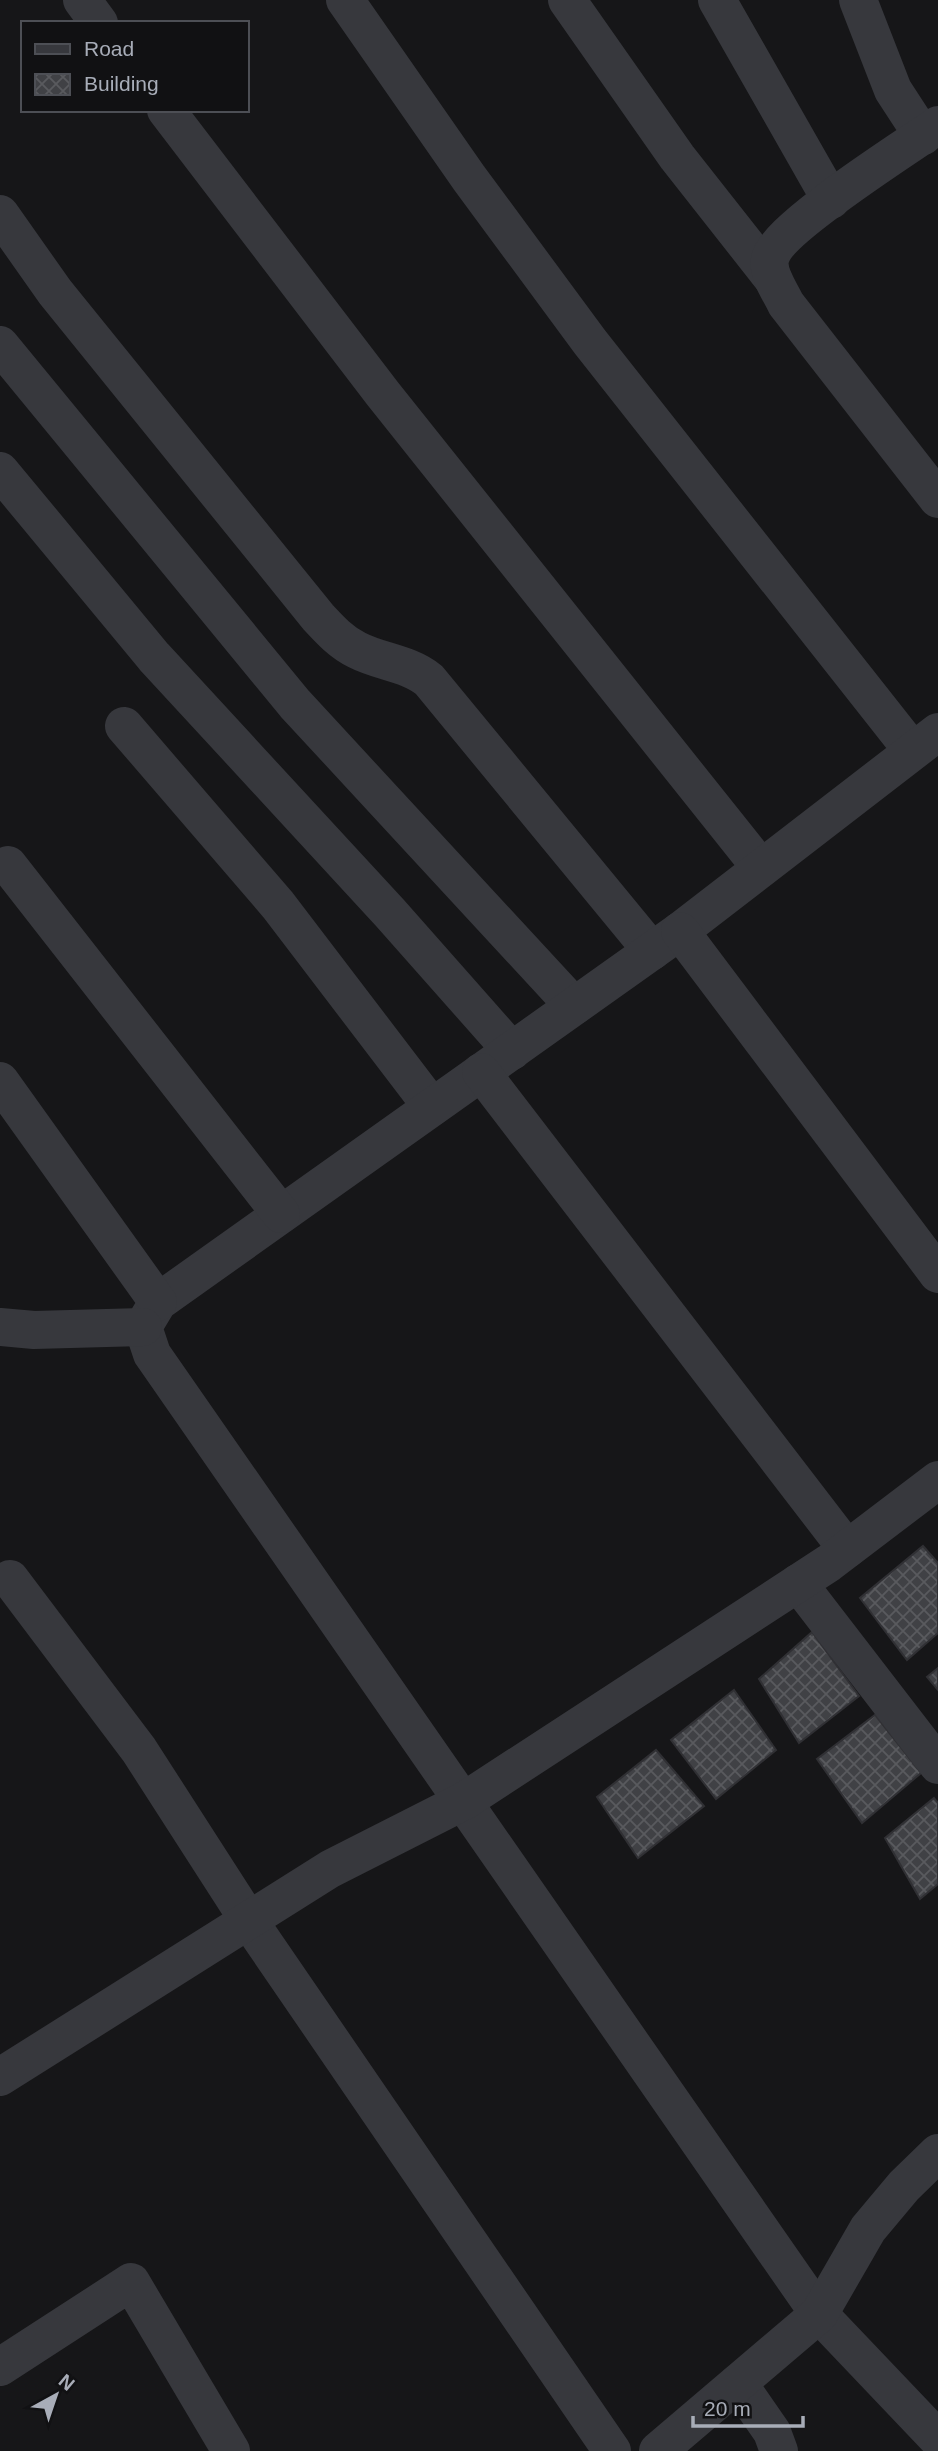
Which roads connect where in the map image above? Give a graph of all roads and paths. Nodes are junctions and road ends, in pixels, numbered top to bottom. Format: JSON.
{"nodes":[{"id":1,"x":82,"y":0,"type":"edge"},
{"id":2,"x":345,"y":0,"type":"edge"},
{"id":3,"x":566,"y":0,"type":"edge"},
{"id":4,"x":717,"y":0,"type":"edge"},
{"id":5,"x":858,"y":0,"type":"edge"},
{"id":6,"x":98,"y":21,"type":"edge"},
{"id":7,"x":168,"y":112,"type":"edge"},
{"id":8,"x":930,"y":130,"type":"edge"},
{"id":9,"x":831,"y":200,"type":"junction"},
{"id":10,"x":0,"y":214,"type":"edge"},
{"id":11,"x":773,"y":279,"type":"junction"},
{"id":12,"x":0,"y":345,"type":"edge"},
{"id":13,"x":0,"y":471,"type":"edge"},
{"id":14,"x":938,"y":499,"type":"edge"},
{"id":15,"x":124,"y":726,"type":"dead end"},
{"id":16,"x":925,"y":741,"type":"edge"},
{"id":17,"x":8,"y":865,"type":"dead end"},
{"id":18,"x":761,"y":868,"type":"junction"},
{"id":19,"x":666,"y":941,"type":"junction"},
{"id":20,"x":574,"y":1006,"type":"junction"},
{"id":21,"x":497,"y":1061,"type":"junction"},
{"id":22,"x":0,"y":1082,"type":"edge"},
{"id":23,"x":432,"y":1107,"type":"junction"},
{"id":24,"x":281,"y":1214,"type":"junction"},
{"id":25,"x":938,"y":1274,"type":"edge"},
{"id":26,"x":150,"y":1314,"type":"junction"},
{"id":27,"x":0,"y":1327,"type":"edge"},
{"id":28,"x":938,"y":1480,"type":"edge"},
{"id":29,"x":847,"y":1549,"type":"junction"},
{"id":30,"x":10,"y":1579,"type":"dead end"},
{"id":31,"x":798,"y":1583,"type":"junction"},
{"id":32,"x":938,"y":1765,"type":"edge"},
{"id":33,"x":464,"y":1801,"type":"junction"},
{"id":34,"x":248,"y":1921,"type":"junction"},
{"id":35,"x":3,"y":2068,"type":"edge"},
{"id":36,"x":938,"y":2153,"type":"edge"},
{"id":37,"x":819,"y":2314,"type":"junction"},
{"id":38,"x":0,"y":2367,"type":"edge"},
{"id":39,"x":738,"y":2382,"type":"junction"},
{"id":40,"x":938,"y":2439,"type":"edge"},
{"id":41,"x":231,"y":2451,"type":"edge"},
{"id":42,"x":612,"y":2451,"type":"edge"},
{"id":43,"x":658,"y":2451,"type":"edge"},
{"id":44,"x":779,"y":2451,"type":"edge"}],
"edges":[{"from":1,"to":6,"type":"street"},
{"from":2,"to":16,"type":"street"},
{"from":3,"to":11,"type":"street"},
{"from":4,"to":9,"type":"street"},
{"from":5,"to":8,"type":"street"},
{"from":7,"to":18,"type":"street"},
{"from":8,"to":9,"type":"street"},
{"from":9,"to":11,"type":"street"},
{"from":10,"to":19,"type":"street"},
{"from":11,"to":14,"type":"street"},
{"from":12,"to":20,"type":"street"},
{"from":13,"to":21,"type":"street"},
{"from":15,"to":23,"type":"street"},
{"from":16,"to":18,"type":"street"},
{"from":17,"to":24,"type":"street"},
{"from":18,"to":19,"type":"street"},
{"from":19,"to":20,"type":"street"},
{"from":19,"to":25,"type":"street"},
{"from":20,"to":21,"type":"street"},
{"from":21,"to":23,"type":"street"},
{"from":21,"to":29,"type":"street"},
{"from":22,"to":26,"type":"street"},
{"from":23,"to":24,"type":"street"},
{"from":24,"to":26,"type":"street"},
{"from":26,"to":27,"type":"street"},
{"from":26,"to":33,"type":"street"},
{"from":28,"to":29,"type":"street"},
{"from":29,"to":31,"type":"street"},
{"from":30,"to":34,"type":"street"},
{"from":31,"to":32,"type":"street"},
{"from":31,"to":33,"type":"street"},
{"from":33,"to":34,"type":"street"},
{"from":33,"to":37,"type":"street"},
{"from":34,"to":35,"type":"street"},
{"from":34,"to":42,"type":"street"},
{"from":36,"to":37,"type":"street"},
{"from":37,"to":39,"type":"street"},
{"from":37,"to":40,"type":"street"},
{"from":38,"to":41,"type":"street"},
{"from":39,"to":43,"type":"street"},
{"from":39,"to":44,"type":"street"}]}
